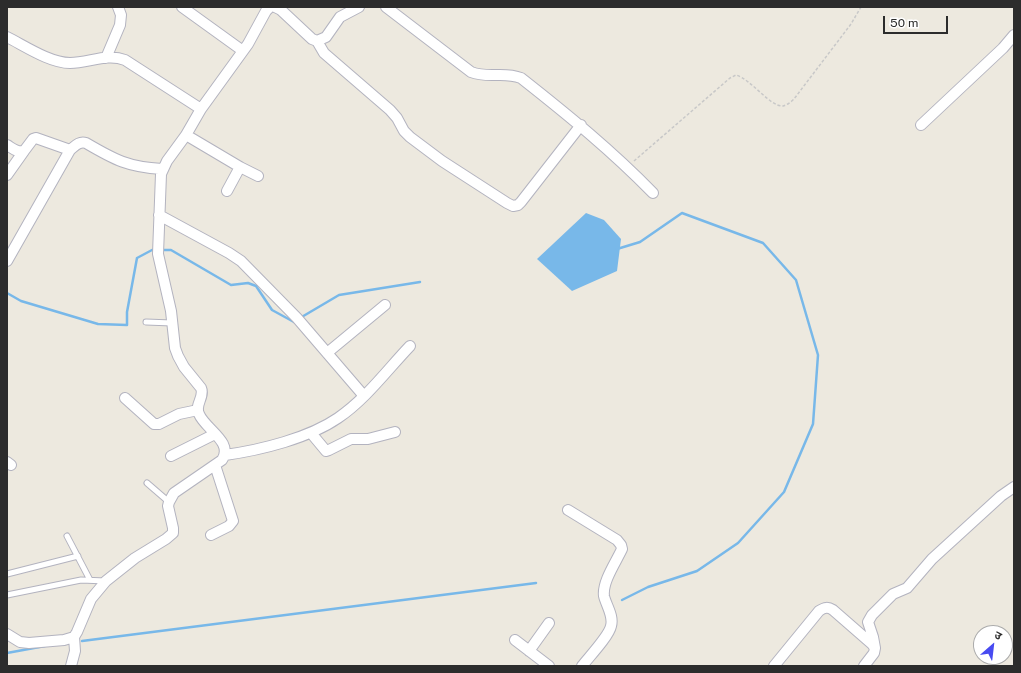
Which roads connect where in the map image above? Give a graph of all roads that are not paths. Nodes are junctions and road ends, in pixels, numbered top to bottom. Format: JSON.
{"nodes":[{"id":1,"x":118,"y":7,"type":"edge"},
{"id":2,"x":182,"y":7,"type":"edge"},
{"id":3,"x":270,"y":7,"type":"edge"},
{"id":4,"x":275,"y":7,"type":"edge"},
{"id":5,"x":359,"y":7,"type":"edge"},
{"id":6,"x":386,"y":7,"type":"edge"},
{"id":7,"x":1014,"y":35,"type":"edge"},
{"id":8,"x":7,"y":37,"type":"edge"},
{"id":9,"x":317,"y":41,"type":"junction"},
{"id":10,"x":243,"y":51,"type":"junction"},
{"id":11,"x":106,"y":58,"type":"junction"},
{"id":12,"x":201,"y":109,"type":"junction"},
{"id":13,"x":581,"y":125,"type":"junction"},
{"id":14,"x":921,"y":126,"type":"dead end"},
{"id":15,"x":186,"y":135,"type":"junction"},
{"id":16,"x":7,"y":145,"type":"edge"},
{"id":17,"x":70,"y":150,"type":"junction"},
{"id":18,"x":24,"y":151,"type":"junction"},
{"id":19,"x":240,"y":167,"type":"junction"},
{"id":20,"x":162,"y":170,"type":"junction"},
{"id":21,"x":7,"y":175,"type":"edge"},
{"id":22,"x":258,"y":176,"type":"dead end"},
{"id":23,"x":227,"y":191,"type":"dead end"},
{"id":24,"x":654,"y":193,"type":"dead end"},
{"id":25,"x":159,"y":215,"type":"junction"},
{"id":26,"x":7,"y":261,"type":"edge"},
{"id":27,"x":385,"y":305,"type":"dead end"},
{"id":28,"x":146,"y":322,"type":"dead end"},
{"id":29,"x":172,"y":323,"type":"junction"},
{"id":30,"x":410,"y":346,"type":"dead end"},
{"id":31,"x":327,"y":353,"type":"junction"},
{"id":32,"x":364,"y":396,"type":"junction"},
{"id":33,"x":125,"y":398,"type":"dead end"},
{"id":34,"x":198,"y":410,"type":"junction"},
{"id":35,"x":395,"y":432,"type":"dead end"},
{"id":36,"x":311,"y":433,"type":"junction"},
{"id":37,"x":215,"y":434,"type":"junction"},
{"id":38,"x":226,"y":455,"type":"junction"},
{"id":39,"x":171,"y":456,"type":"dead end"},
{"id":40,"x":215,"y":465,"type":"junction"},
{"id":41,"x":147,"y":483,"type":"dead end"},
{"id":42,"x":1014,"y":486,"type":"edge"},
{"id":43,"x":168,"y":502,"type":"junction"},
{"id":44,"x":568,"y":510,"type":"dead end"},
{"id":45,"x":211,"y":535,"type":"dead end"},
{"id":46,"x":67,"y":536,"type":"dead end"},
{"id":47,"x":78,"y":556,"type":"junction"},
{"id":48,"x":7,"y":574,"type":"edge"},
{"id":49,"x":90,"y":580,"type":"junction"},
{"id":50,"x":106,"y":581,"type":"junction"},
{"id":51,"x":7,"y":594,"type":"edge"},
{"id":52,"x":550,"y":623,"type":"dead end"},
{"id":53,"x":7,"y":634,"type":"edge"},
{"id":54,"x":74,"y":637,"type":"junction"},
{"id":55,"x":515,"y":640,"type":"dead end"},
{"id":56,"x":875,"y":648,"type":"junction"},
{"id":57,"x":529,"y":651,"type":"junction"},
{"id":58,"x":71,"y":666,"type":"edge"},
{"id":59,"x":549,"y":666,"type":"edge"},
{"id":60,"x":582,"y":666,"type":"edge"},
{"id":61,"x":774,"y":666,"type":"edge"},
{"id":62,"x":864,"y":666,"type":"edge"}],
"edges":[{"from":1,"to":11,"type":"street"},
{"from":2,"to":10,"type":"street"},
{"from":3,"to":10,"type":"street"},
{"from":4,"to":9,"type":"street"},
{"from":5,"to":9,"type":"street"},
{"from":6,"to":13,"type":"street"},
{"from":7,"to":14,"type":"street"},
{"from":8,"to":11,"type":"street"},
{"from":9,"to":13,"type":"street"},
{"from":10,"to":12,"type":"street"},
{"from":11,"to":12,"type":"street"},
{"from":12,"to":15,"type":"street"},
{"from":13,"to":24,"type":"street"},
{"from":15,"to":19,"type":"street"},
{"from":15,"to":20,"type":"street"},
{"from":16,"to":18,"type":"street"},
{"from":17,"to":18,"type":"street"},
{"from":17,"to":20,"type":"street"},
{"from":17,"to":26,"type":"street"},
{"from":18,"to":21,"type":"street"},
{"from":19,"to":22,"type":"street"},
{"from":19,"to":23,"type":"street"},
{"from":20,"to":25,"type":"street"},
{"from":25,"to":29,"type":"street"},
{"from":25,"to":31,"type":"street"},
{"from":27,"to":31,"type":"street"},
{"from":28,"to":29,"type":"lane"},
{"from":29,"to":34,"type":"street"},
{"from":30,"to":32,"type":"street"},
{"from":31,"to":32,"type":"street"},
{"from":32,"to":36,"type":"street"},
{"from":33,"to":34,"type":"street"},
{"from":34,"to":37,"type":"street"},
{"from":35,"to":36,"type":"street"},
{"from":36,"to":38,"type":"street"},
{"from":37,"to":38,"type":"street"},
{"from":37,"to":39,"type":"street"},
{"from":38,"to":40,"type":"street"},
{"from":40,"to":43,"type":"street"},
{"from":40,"to":45,"type":"street"},
{"from":41,"to":43,"type":"lane"},
{"from":42,"to":56,"type":"street"},
{"from":43,"to":50,"type":"street"},
{"from":44,"to":60,"type":"street"},
{"from":46,"to":47,"type":"lane"},
{"from":47,"to":48,"type":"lane"},
{"from":47,"to":49,"type":"lane"},
{"from":49,"to":50,"type":"lane"},
{"from":49,"to":51,"type":"lane"},
{"from":50,"to":54,"type":"street"},
{"from":52,"to":57,"type":"street"},
{"from":53,"to":54,"type":"street"},
{"from":54,"to":58,"type":"street"},
{"from":55,"to":57,"type":"street"},
{"from":56,"to":61,"type":"street"},
{"from":56,"to":62,"type":"street"},
{"from":57,"to":59,"type":"street"}]}
